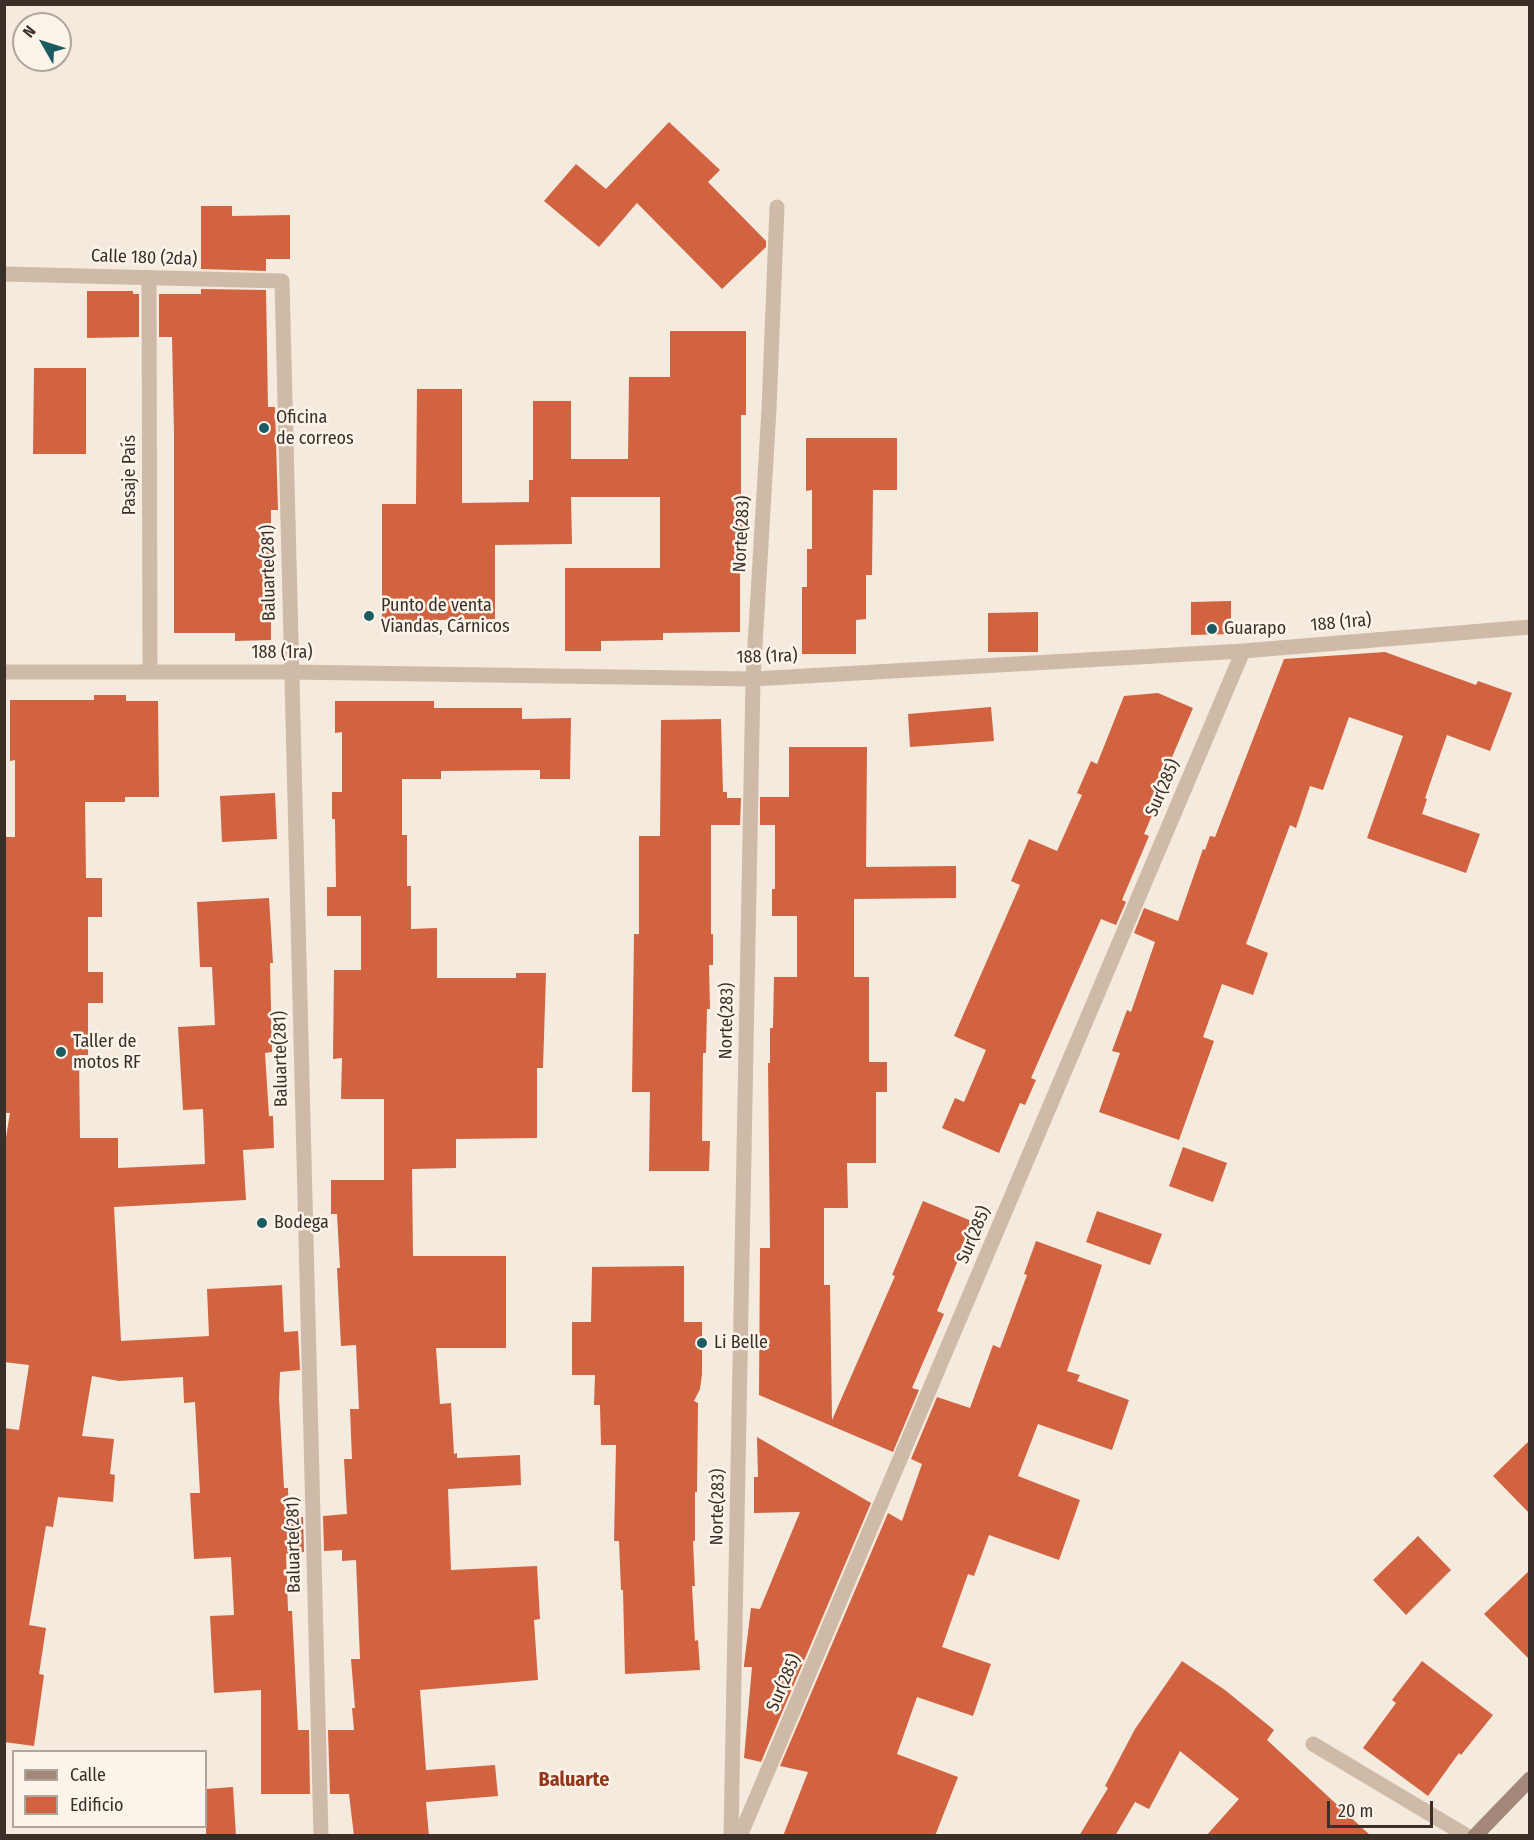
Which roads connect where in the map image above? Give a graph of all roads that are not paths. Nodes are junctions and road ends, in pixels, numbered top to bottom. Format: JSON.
{"nodes":[{"id":1,"x":777,"y":207,"type":"dead end"},
{"id":2,"x":4,"y":274,"type":"edge"},
{"id":3,"x":149,"y":278,"type":"junction"},
{"id":4,"x":282,"y":281,"type":"joint"},
{"id":5,"x":1530,"y":627,"type":"edge"},
{"id":6,"x":1243,"y":651,"type":"junction"},
{"id":7,"x":4,"y":672,"type":"edge"},
{"id":8,"x":150,"y":672,"type":"junction"},
{"id":9,"x":291,"y":672,"type":"junction"},
{"id":10,"x":753,"y":679,"type":"junction"},
{"id":11,"x":1314,"y":1744,"type":"dead end"},
{"id":12,"x":1530,"y":1779,"type":"edge"},
{"id":13,"x":321,"y":1836,"type":"edge"},
{"id":14,"x":731,"y":1836,"type":"edge"},
{"id":15,"x":740,"y":1836,"type":"edge"},
{"id":16,"x":1467,"y":1836,"type":"edge"},
{"id":17,"x":1475,"y":1836,"type":"edge"}],
"edges":[{"from":1,"to":10,"type":"street","name":"Norte(283)"},
{"from":2,"to":3,"type":"street","name":"Calle 180 (2da)"},
{"from":3,"to":4,"type":"street","name":"Calle 180 (2da)"},
{"from":3,"to":8,"type":"street","name":"Pasaje País"},
{"from":4,"to":9,"type":"street","name":"Baluarte(281)"},
{"from":5,"to":6,"type":"street","name":"188 (1ra)"},
{"from":6,"to":10,"type":"street","name":"188 (1ra)"},
{"from":6,"to":15,"type":"street","name":"Sur(285)"},
{"from":7,"to":8,"type":"street","name":"188 (1ra)"},
{"from":8,"to":9,"type":"street","name":"188 (1ra)"},
{"from":9,"to":10,"type":"street","name":"188 (1ra)"},
{"from":9,"to":13,"type":"street","name":"Baluarte(281)"},
{"from":10,"to":14,"type":"street","name":"Norte(283)"},
{"from":11,"to":16,"type":"street"},
{"from":12,"to":17,"type":"street"}]}
